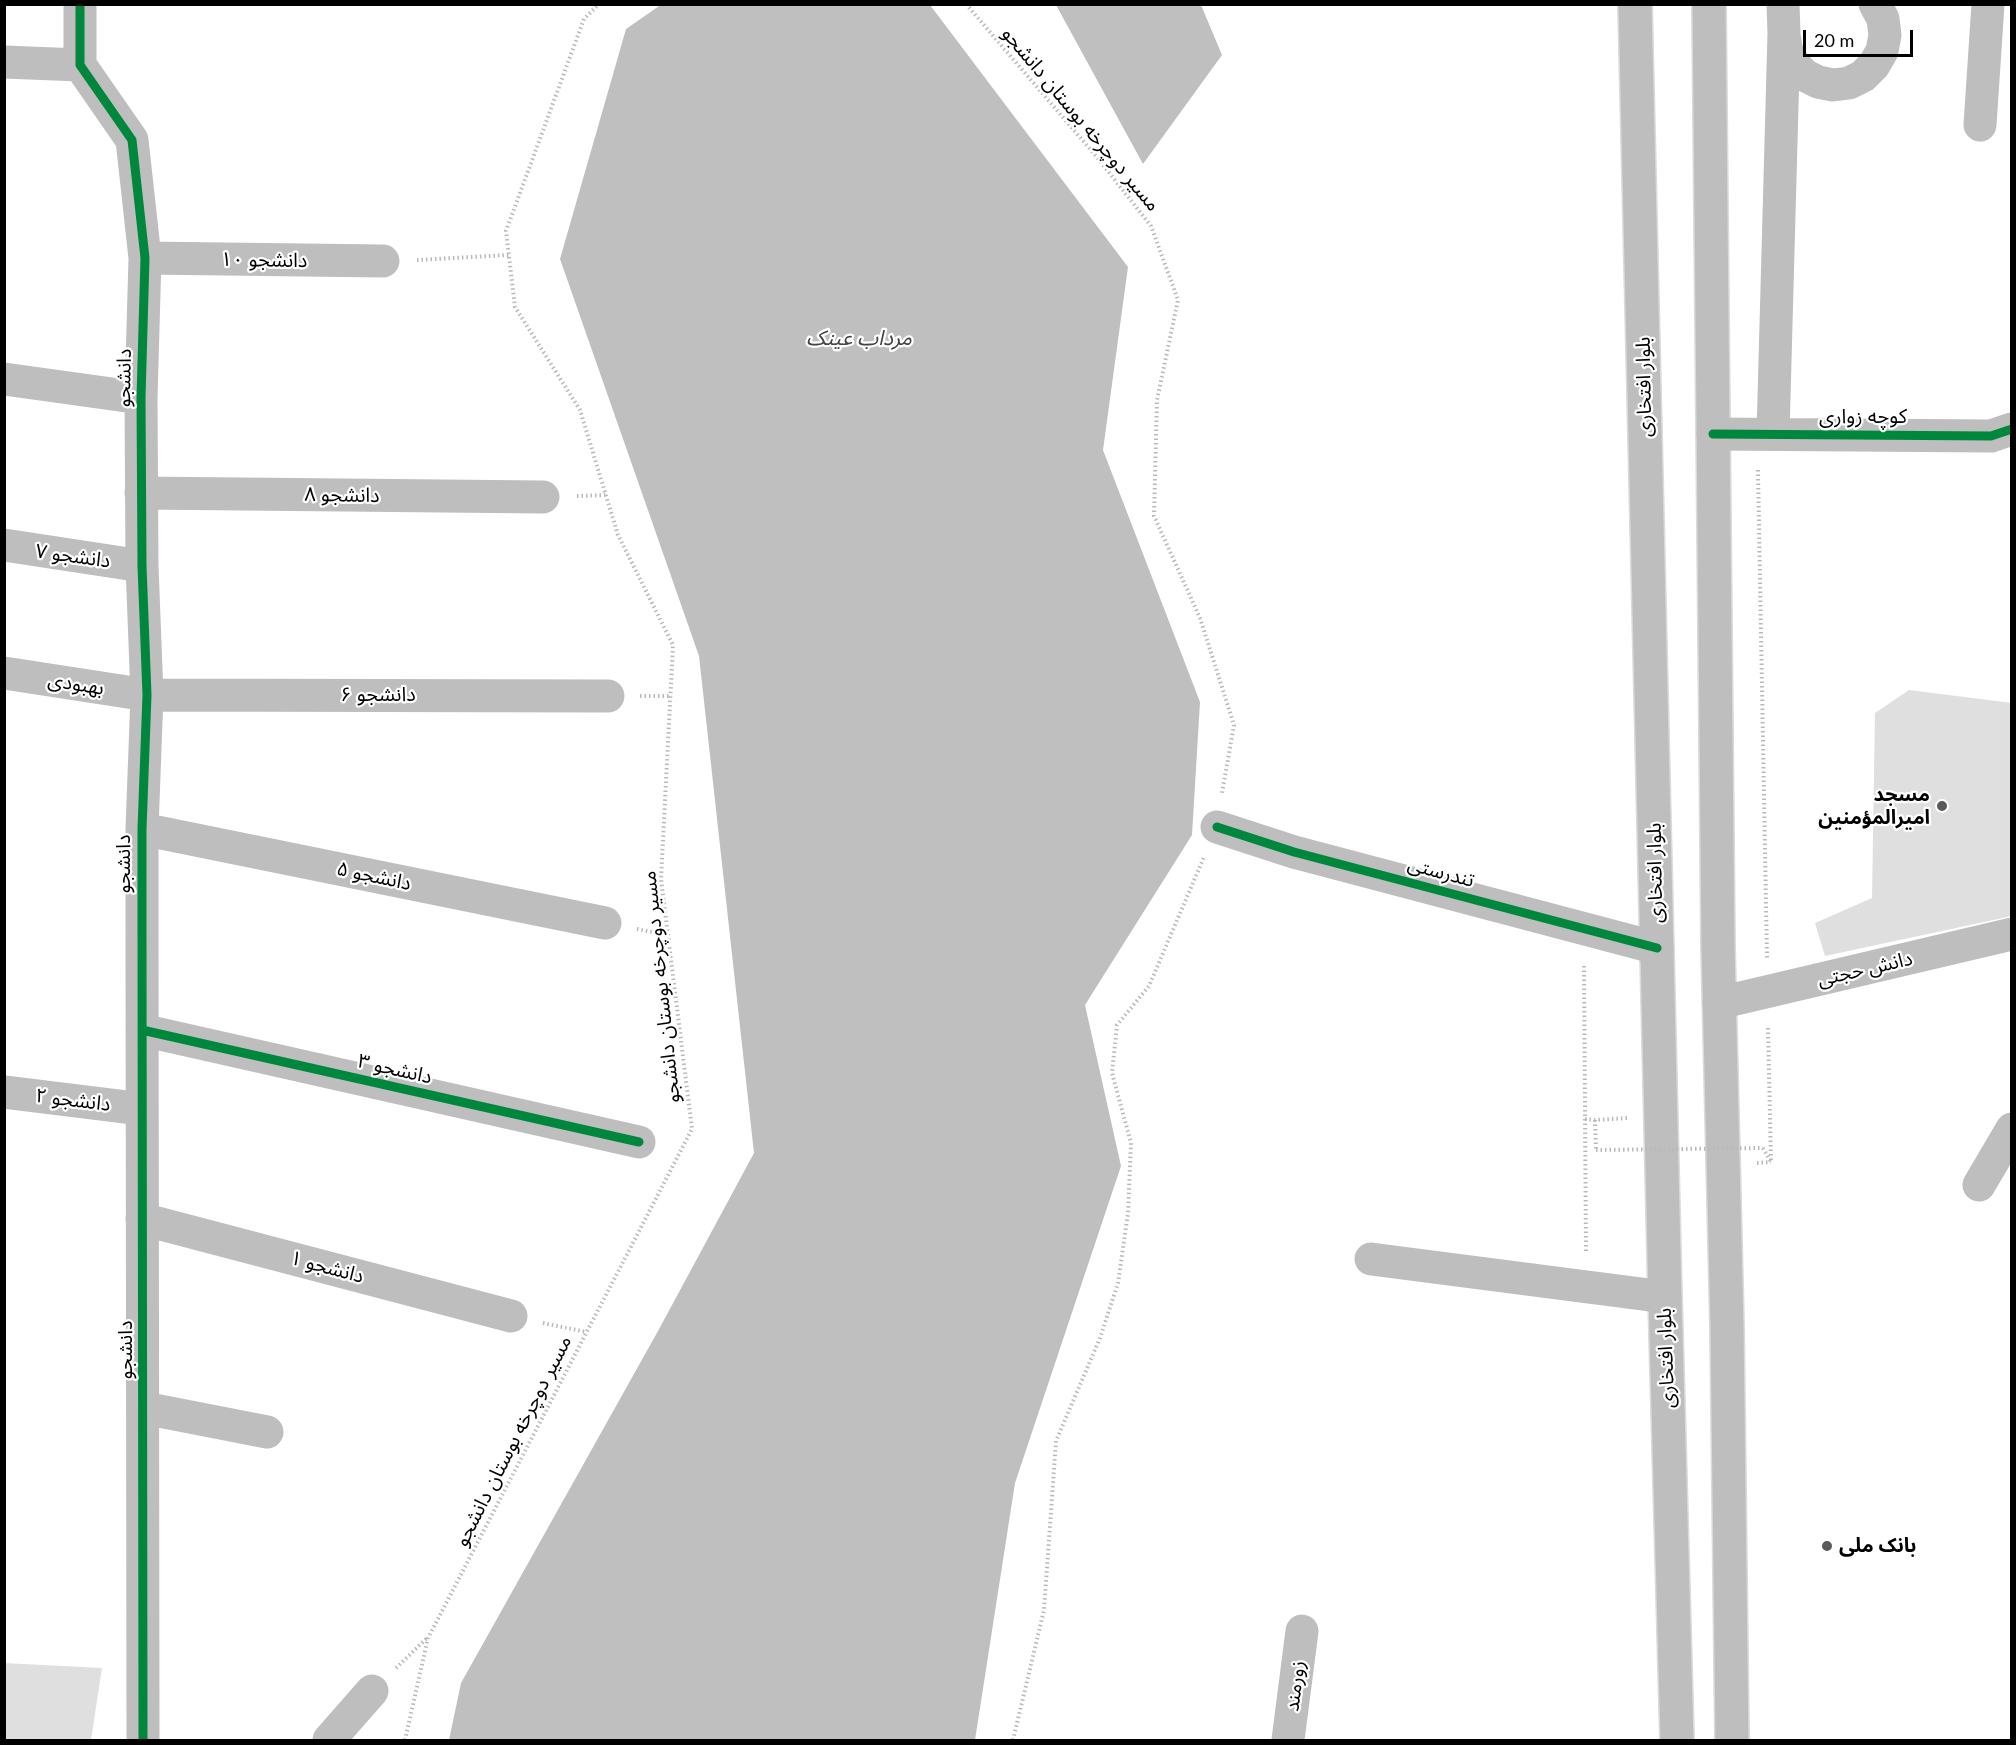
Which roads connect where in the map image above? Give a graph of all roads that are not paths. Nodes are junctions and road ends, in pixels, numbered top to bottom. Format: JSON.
{"nodes":[{"id":1,"x":80,"y":4,"type":"edge"},
{"id":2,"x":1635,"y":4,"type":"edge"},
{"id":3,"x":1709,"y":4,"type":"edge"},
{"id":4,"x":1875,"y":4,"type":"edge"},
{"id":5,"x":1988,"y":4,"type":"edge"},
{"id":6,"x":1787,"y":14,"type":"edge"},
{"id":7,"x":4,"y":62,"type":"edge"},
{"id":8,"x":80,"y":65,"type":"junction"},
{"id":9,"x":1980,"y":125,"type":"dead end"},
{"id":10,"x":145,"y":258,"type":"junction"},
{"id":11,"x":383,"y":261,"type":"road end"},
{"id":12,"x":4,"y":379,"type":"edge"},
{"id":13,"x":141,"y":398,"type":"junction"},
{"id":14,"x":2012,"y":429,"type":"edge"},
{"id":15,"x":1713,"y":434,"type":"junction"},
{"id":16,"x":1765,"y":434,"type":"junction"},
{"id":17,"x":141,"y":493,"type":"junction"},
{"id":18,"x":543,"y":497,"type":"dead end"},
{"id":19,"x":4,"y":545,"type":"edge"},
{"id":20,"x":142,"y":566,"type":"junction"},
{"id":21,"x":4,"y":673,"type":"edge"},
{"id":22,"x":147,"y":695,"type":"junction"},
{"id":23,"x":608,"y":696,"type":"dead end"},
{"id":24,"x":1217,"y":827,"type":"road end"},
{"id":25,"x":142,"y":829,"type":"junction"},
{"id":26,"x":605,"y":923,"type":"dead end"},
{"id":27,"x":2012,"y":934,"type":"edge"},
{"id":28,"x":1657,"y":948,"type":"junction"},
{"id":29,"x":1719,"y":1003,"type":"junction"},
{"id":30,"x":142,"y":1030,"type":"junction"},
{"id":31,"x":4,"y":1092,"type":"edge"},
{"id":32,"x":142,"y":1109,"type":"junction"},
{"id":33,"x":2012,"y":1129,"type":"edge"},
{"id":34,"x":639,"y":1142,"type":"dead end"},
{"id":35,"x":1979,"y":1185,"type":"dead end"},
{"id":36,"x":142,"y":1219,"type":"junction"},
{"id":37,"x":1371,"y":1259,"type":"dead end"},
{"id":38,"x":1665,"y":1297,"type":"junction"},
{"id":39,"x":511,"y":1316,"type":"road end"},
{"id":40,"x":144,"y":1408,"type":"junction"},
{"id":41,"x":267,"y":1432,"type":"dead end"},
{"id":42,"x":1302,"y":1630,"type":"dead end"},
{"id":43,"x":372,"y":1691,"type":"road end"},
{"id":44,"x":143,"y":1740,"type":"edge"},
{"id":45,"x":329,"y":1740,"type":"edge"},
{"id":46,"x":1288,"y":1740,"type":"edge"},
{"id":47,"x":1677,"y":1740,"type":"edge"},
{"id":48,"x":1732,"y":1740,"type":"edge"}],
"edges":[{"from":1,"to":8,"type":"main road"},
{"from":2,"to":28,"type":"main road","name":"بلوار افتخاری"},
{"from":3,"to":15,"type":"main road"},
{"from":4,"to":6,"type":"main road"},
{"from":5,"to":9,"type":"main road"},
{"from":6,"to":16,"type":"main road"},
{"from":7,"to":8,"type":"main road"},
{"from":8,"to":10,"type":"main road","name":"دانشجو"},
{"from":10,"to":11,"type":"main road","name":"دانشجو ۱۰"},
{"from":10,"to":13,"type":"main road","name":"دانشجو"},
{"from":12,"to":13,"type":"main road"},
{"from":13,"to":17,"type":"main road","name":"دانشجو"},
{"from":14,"to":16,"type":"main road","name":"کوچه زواری"},
{"from":15,"to":16,"type":"main road","name":"کوچه زواری"},
{"from":15,"to":29,"type":"main road"},
{"from":17,"to":18,"type":"main road","name":"دانشجو ۸"},
{"from":17,"to":20,"type":"main road","name":"دانشجو"},
{"from":19,"to":20,"type":"main road","name":"دانشجو ۷"},
{"from":20,"to":22,"type":"main road","name":"دانشجو"},
{"from":21,"to":22,"type":"main road","name":"بهبودی"},
{"from":22,"to":23,"type":"main road","name":"دانشجو ۶"},
{"from":22,"to":25,"type":"main road","name":"دانشجو"},
{"from":24,"to":28,"type":"main road","name":"تندرستی"},
{"from":25,"to":26,"type":"main road","name":"دانشجو ۵"},
{"from":25,"to":30,"type":"main road","name":"دانشجو"},
{"from":27,"to":29,"type":"main road","name":"دانش حجتی"},
{"from":28,"to":38,"type":"main road","name":"بلوار افتخاری"},
{"from":29,"to":48,"type":"main road"},
{"from":30,"to":32,"type":"main road","name":"دانشجو"},
{"from":30,"to":34,"type":"main road","name":"دانشجو ۳"},
{"from":31,"to":32,"type":"main road","name":"دانشجو ۲"},
{"from":32,"to":36,"type":"main road","name":"دانشجو"},
{"from":33,"to":35,"type":"main road"},
{"from":36,"to":39,"type":"main road","name":"دانشجو ۱"},
{"from":36,"to":40,"type":"main road","name":"دانشجو"},
{"from":37,"to":38,"type":"main road"},
{"from":38,"to":47,"type":"main road","name":"بلوار افتخاری"},
{"from":40,"to":41,"type":"main road"},
{"from":40,"to":44,"type":"main road","name":"دانشجو"},
{"from":42,"to":46,"type":"main road","name":"زورمند"},
{"from":43,"to":45,"type":"main road"}]}
